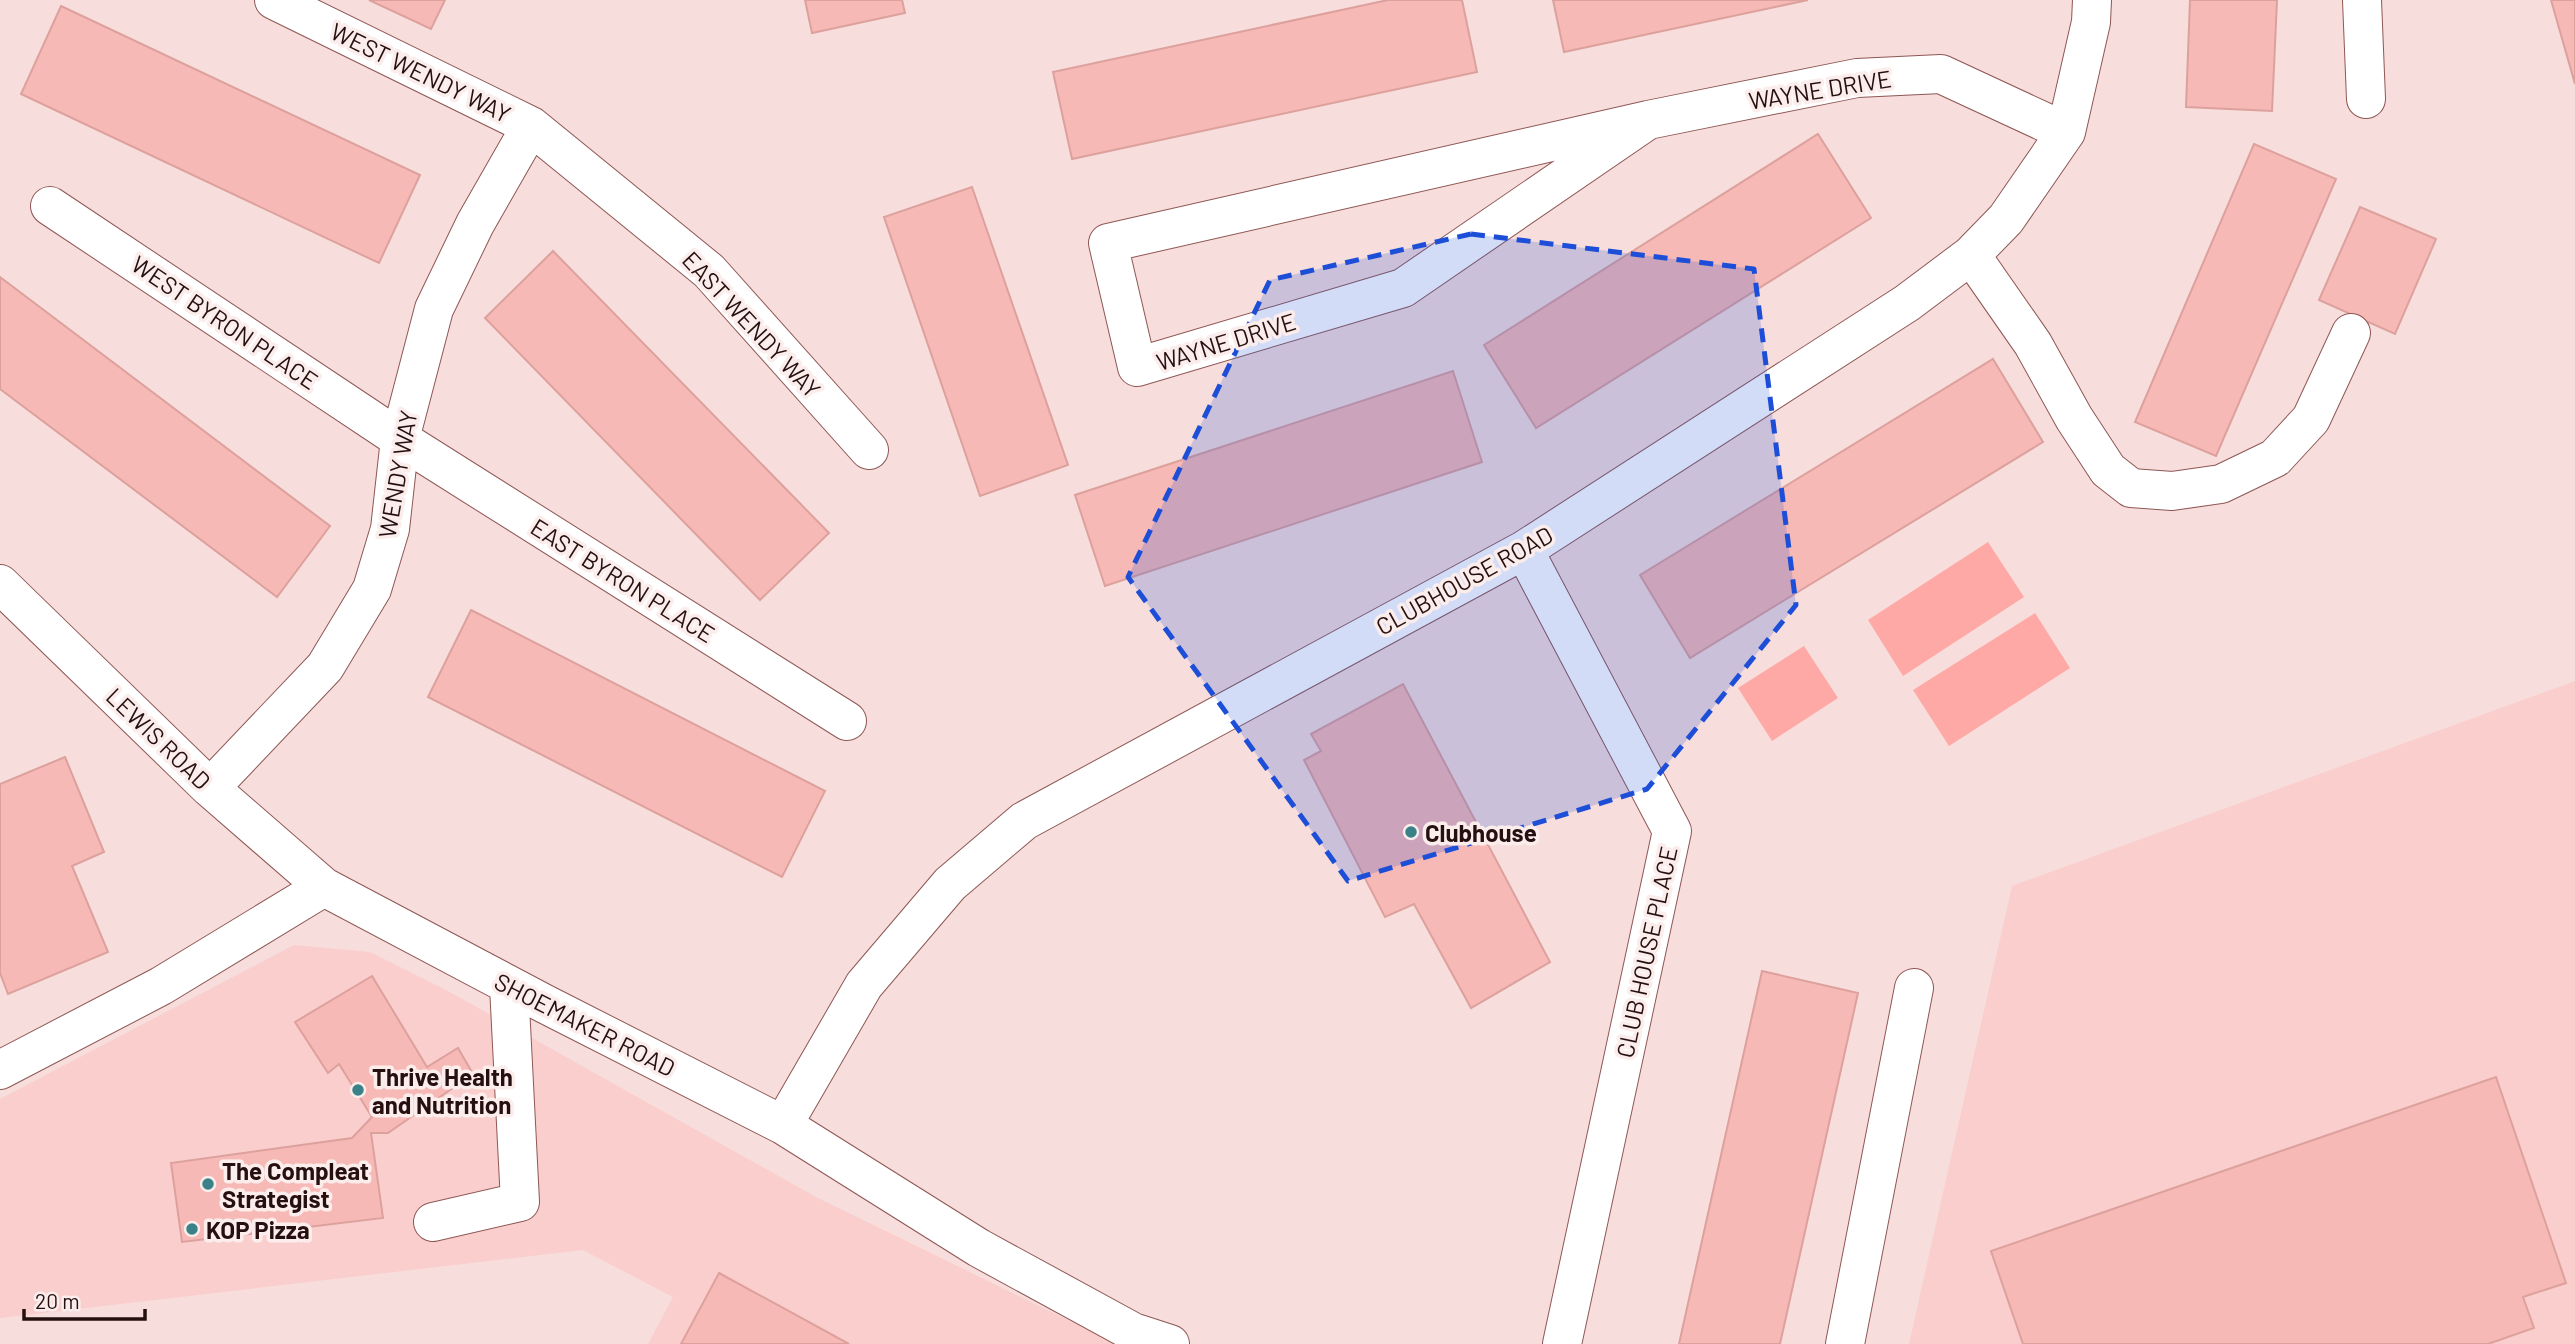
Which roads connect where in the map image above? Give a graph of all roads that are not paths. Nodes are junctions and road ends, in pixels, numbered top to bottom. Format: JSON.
{"nodes":[{"id":1,"x":274,"y":0,"type":"edge"},
{"id":2,"x":2092,"y":0,"type":"edge"},
{"id":3,"x":2362,"y":0,"type":"edge"},
{"id":4,"x":2366,"y":99,"type":"dead end"},
{"id":5,"x":1648,"y":120,"type":"junction"},
{"id":6,"x":531,"y":126,"type":"junction"},
{"id":7,"x":2066,"y":132,"type":"junction"},
{"id":8,"x":50,"y":206,"type":"dead end"},
{"id":9,"x":1971,"y":255,"type":"junction"},
{"id":10,"x":2351,"y":333,"type":"dead end"},
{"id":11,"x":400,"y":439,"type":"junction"},
{"id":12,"x":869,"y":450,"type":"dead end"},
{"id":13,"x":1524,"y":550,"type":"junction"},
{"id":14,"x":0,"y":584,"type":"edge"},
{"id":15,"x":847,"y":722,"type":"dead end"},
{"id":16,"x":210,"y":789,"type":"junction"},
{"id":17,"x":324,"y":887,"type":"junction"},
{"id":18,"x":509,"y":986,"type":"junction"},
{"id":19,"x":1914,"y":988,"type":"dead end"},
{"id":20,"x":0,"y":1070,"type":"edge"},
{"id":21,"x":783,"y":1125,"type":"junction"},
{"id":22,"x":433,"y":1222,"type":"dead end"},
{"id":23,"x":1170,"y":1344,"type":"edge"},
{"id":24,"x":1562,"y":1344,"type":"edge"},
{"id":25,"x":1845,"y":1344,"type":"edge"}],
"edges":[{"from":1,"to":6,"type":"street","name":"WEST WENDY WAY"},
{"from":2,"to":7,"type":"street","name":"CLUBHOUSE ROAD"},
{"from":3,"to":4,"type":"street"},
{"from":5,"to":5,"type":"street","name":"WAYNE DRIVE"},
{"from":5,"to":7,"type":"street","name":"WAYNE DRIVE"},
{"from":6,"to":11,"type":"street","name":"WENDY WAY"},
{"from":6,"to":12,"type":"street","name":"EAST WENDY WAY"},
{"from":7,"to":9,"type":"street","name":"CLUBHOUSE ROAD"},
{"from":8,"to":11,"type":"street","name":"WEST BYRON PLACE"},
{"from":9,"to":10,"type":"street"},
{"from":9,"to":13,"type":"street","name":"CLUBHOUSE ROAD"},
{"from":11,"to":15,"type":"street","name":"EAST BYRON PLACE"},
{"from":11,"to":16,"type":"street","name":"WENDY WAY"},
{"from":13,"to":21,"type":"street","name":"CLUBHOUSE ROAD"},
{"from":13,"to":24,"type":"street","name":"CLUB HOUSE PLACE"},
{"from":14,"to":16,"type":"street","name":"LEWIS ROAD"},
{"from":16,"to":17,"type":"street","name":"LEWIS ROAD"},
{"from":17,"to":18,"type":"street","name":"SHOEMAKER ROAD"},
{"from":17,"to":20,"type":"street"},
{"from":18,"to":21,"type":"street","name":"SHOEMAKER ROAD"},
{"from":18,"to":22,"type":"street"},
{"from":19,"to":25,"type":"street"},
{"from":21,"to":23,"type":"street","name":"SHOEMAKER ROAD"}]}
